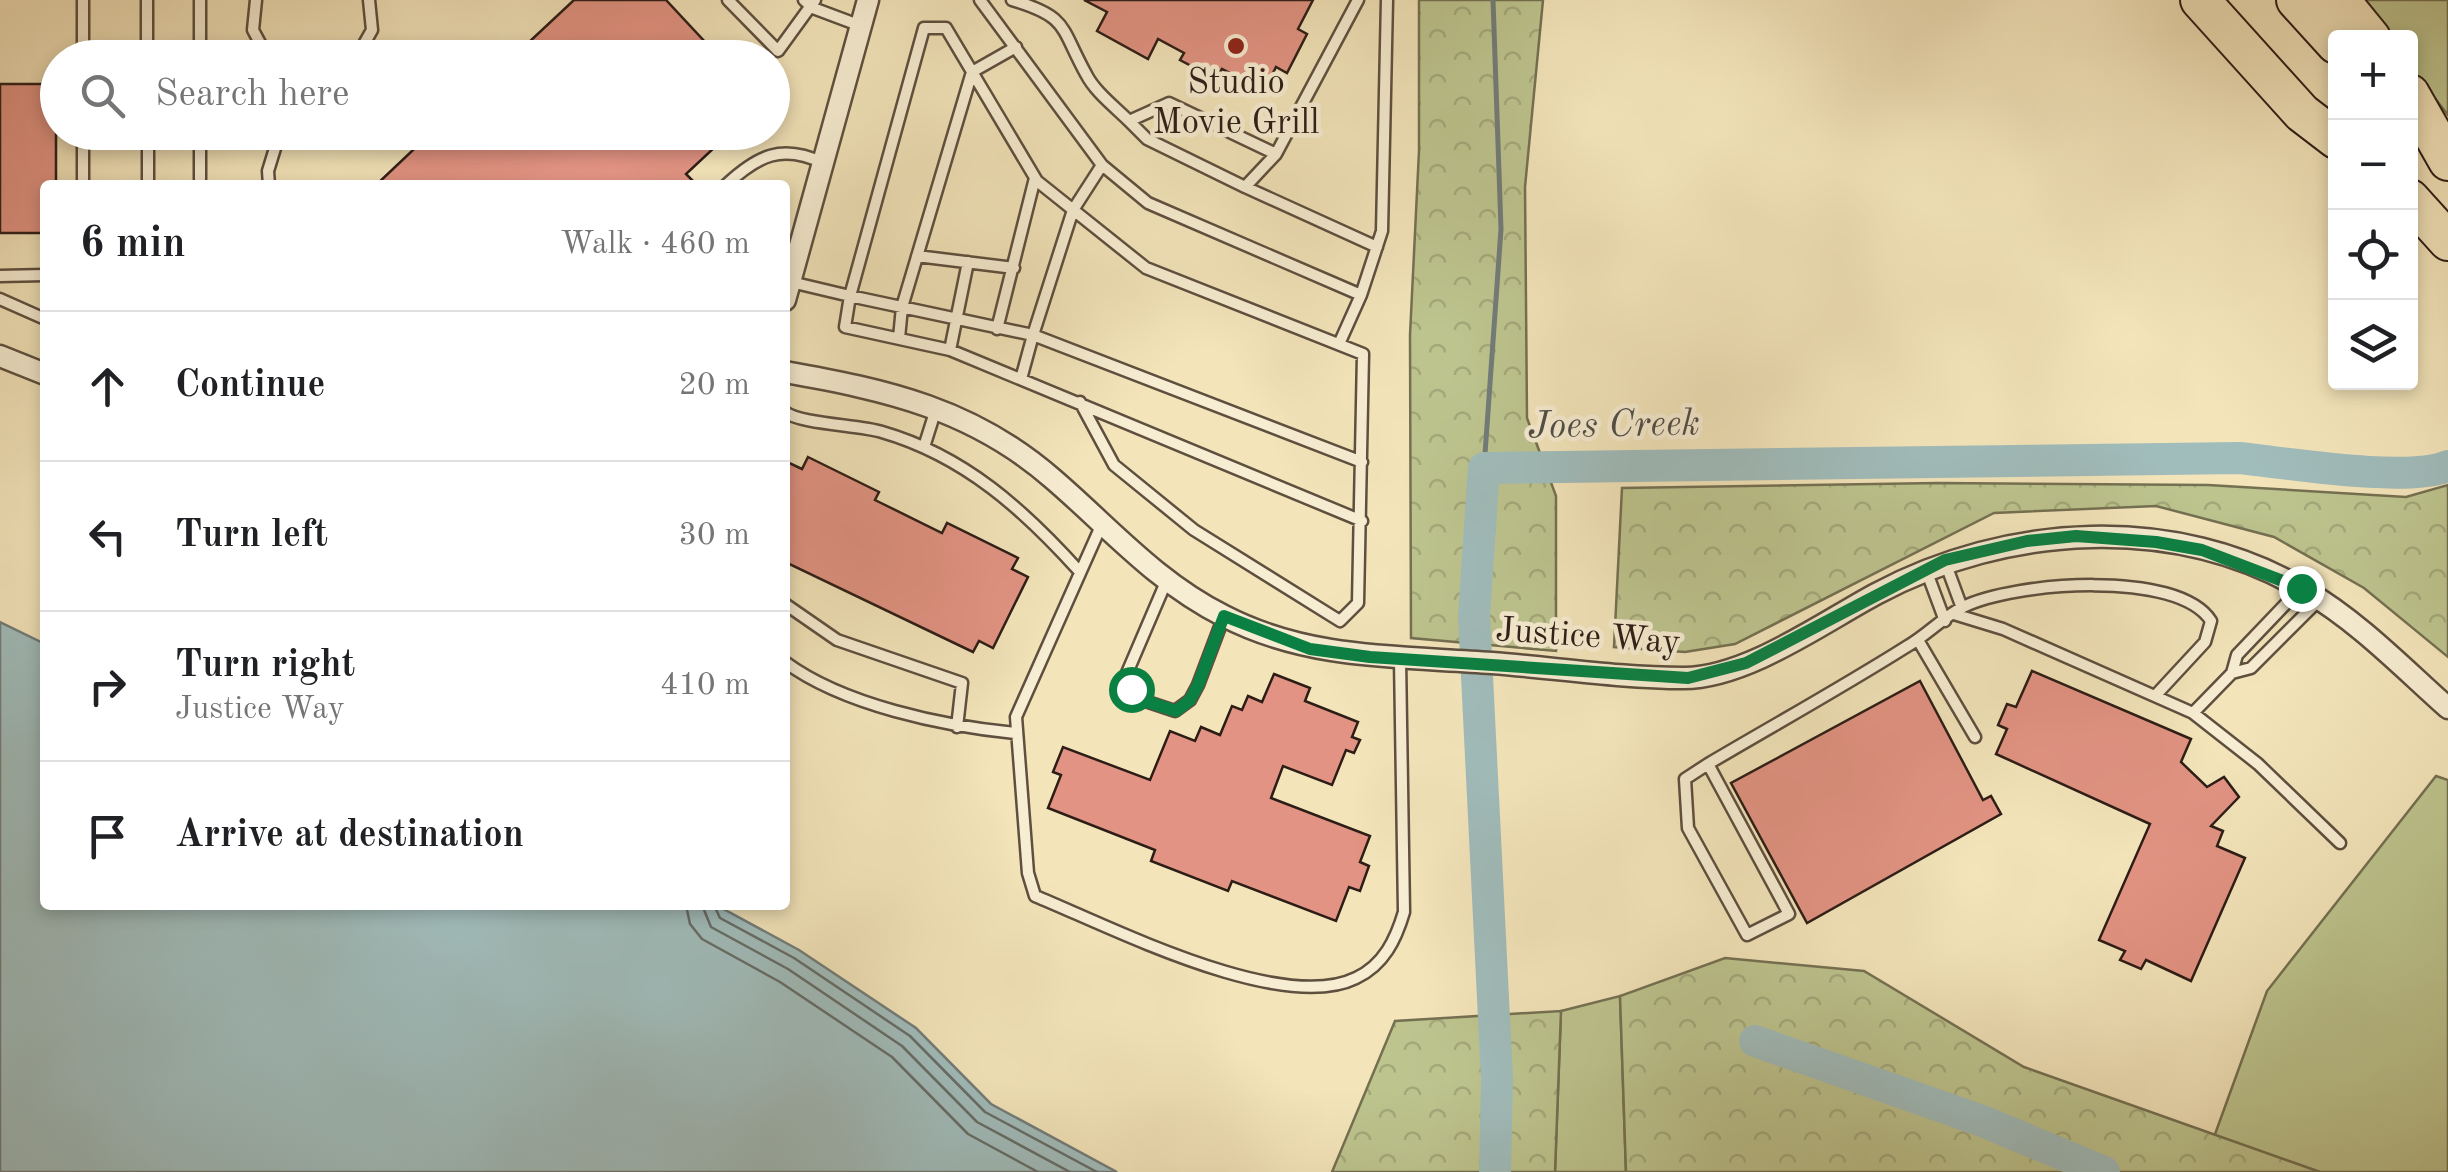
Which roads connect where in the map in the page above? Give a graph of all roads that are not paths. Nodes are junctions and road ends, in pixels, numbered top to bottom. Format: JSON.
{"nodes":[{"id":1,"x":83,"y":0,"type":"edge"},
{"id":2,"x":147,"y":0,"type":"edge"},
{"id":3,"x":200,"y":0,"type":"edge"},
{"id":4,"x":256,"y":0,"type":"edge"},
{"id":5,"x":369,"y":0,"type":"edge"},
{"id":6,"x":728,"y":0,"type":"edge"},
{"id":7,"x":868,"y":0,"type":"edge"},
{"id":8,"x":980,"y":0,"type":"edge"},
{"id":9,"x":1012,"y":0,"type":"edge"},
{"id":10,"x":1358,"y":0,"type":"edge"},
{"id":11,"x":1387,"y":0,"type":"edge"},
{"id":12,"x":2200,"y":0,"type":"edge"},
{"id":13,"x":2230,"y":0,"type":"edge"},
{"id":14,"x":2296,"y":0,"type":"edge"},
{"id":15,"x":2340,"y":0,"type":"edge"},
{"id":16,"x":810,"y":3,"type":"edge"},
{"id":17,"x":862,"y":26,"type":"junction"},
{"id":18,"x":2364,"y":30,"type":"edge"},
{"id":19,"x":2328,"y":35,"type":"edge"},
{"id":20,"x":83,"y":40,"type":"edge"},
{"id":21,"x":147,"y":40,"type":"edge"},
{"id":22,"x":200,"y":40,"type":"edge"},
{"id":23,"x":258,"y":40,"type":"edge"},
{"id":24,"x":366,"y":40,"type":"edge"},
{"id":25,"x":767,"y":40,"type":"edge"},
{"id":26,"x":785,"y":40,"type":"edge"},
{"id":27,"x":1016,"y":47,"type":"junction"},
{"id":28,"x":972,"y":72,"type":"junction"},
{"id":29,"x":2328,"y":107,"type":"edge"},
{"id":30,"x":2418,"y":109,"type":"edge"},
{"id":31,"x":1129,"y":121,"type":"junction"},
{"id":32,"x":2328,"y":133,"type":"edge"},
{"id":33,"x":2418,"y":135,"type":"edge"},
{"id":34,"x":83,"y":150,"type":"edge"},
{"id":35,"x":148,"y":150,"type":"edge"},
{"id":36,"x":200,"y":150,"type":"edge"},
{"id":37,"x":275,"y":150,"type":"edge"},
{"id":38,"x":1276,"y":154,"type":"junction"},
{"id":39,"x":824,"y":162,"type":"junction"},
{"id":40,"x":1102,"y":165,"type":"junction"},
{"id":41,"x":2448,"y":165,"type":"edge"},
{"id":42,"x":1035,"y":178,"type":"junction"},
{"id":43,"x":83,"y":180,"type":"edge"},
{"id":44,"x":148,"y":180,"type":"edge"},
{"id":45,"x":200,"y":180,"type":"edge"},
{"id":46,"x":269,"y":180,"type":"edge"},
{"id":47,"x":731,"y":180,"type":"edge"},
{"id":48,"x":1245,"y":187,"type":"junction"},
{"id":49,"x":2418,"y":209,"type":"edge"},
{"id":50,"x":1073,"y":210,"type":"junction"},
{"id":51,"x":2448,"y":241,"type":"edge"},
{"id":52,"x":1378,"y":247,"type":"junction"},
{"id":53,"x":917,"y":256,"type":"junction"},
{"id":54,"x":968,"y":262,"type":"junction"},
{"id":55,"x":1014,"y":268,"type":"junction"},
{"id":56,"x":40,"y":275,"type":"edge"},
{"id":57,"x":0,"y":276,"type":"edge"},
{"id":58,"x":790,"y":284,"type":"edge"},
{"id":59,"x":790,"y":291,"type":"edge"},
{"id":60,"x":1361,"y":294,"type":"junction"},
{"id":61,"x":850,"y":296,"type":"junction"},
{"id":62,"x":0,"y":299,"type":"edge"},
{"id":63,"x":902,"y":307,"type":"junction"},
{"id":64,"x":40,"y":317,"type":"edge"},
{"id":65,"x":956,"y":318,"type":"junction"},
{"id":66,"x":997,"y":329,"type":"junction"},
{"id":67,"x":1033,"y":336,"type":"junction"},
{"id":68,"x":898,"y":338,"type":"junction"},
{"id":69,"x":1338,"y":344,"type":"junction"},
{"id":70,"x":950,"y":350,"type":"junction"},
{"id":71,"x":0,"y":356,"type":"edge"},
{"id":72,"x":40,"y":372,"type":"edge"},
{"id":73,"x":790,"y":373,"type":"edge"},
{"id":74,"x":1022,"y":379,"type":"junction"},
{"id":75,"x":1080,"y":402,"type":"junction"},
{"id":76,"x":937,"y":408,"type":"junction"},
{"id":77,"x":790,"y":413,"type":"edge"},
{"id":78,"x":924,"y":447,"type":"junction"},
{"id":79,"x":1362,"y":462,"type":"junction"},
{"id":80,"x":1362,"y":521,"type":"junction"},
{"id":81,"x":1101,"y":526,"type":"junction"},
{"id":82,"x":1935,"y":564,"type":"junction"},
{"id":83,"x":1080,"y":572,"type":"junction"},
{"id":84,"x":1166,"y":582,"type":"junction"},
{"id":85,"x":2310,"y":594,"type":"junction"},
{"id":86,"x":790,"y":607,"type":"edge"},
{"id":87,"x":1954,"y":614,"type":"junction"},
{"id":88,"x":1224,"y":616,"type":"junction"},
{"id":89,"x":1918,"y":640,"type":"junction"},
{"id":90,"x":1400,"y":659,"type":"junction"},
{"id":91,"x":790,"y":666,"type":"edge"},
{"id":92,"x":2232,"y":673,"type":"junction"},
{"id":93,"x":2155,"y":696,"type":"junction"},
{"id":94,"x":2448,"y":708,"type":"edge"},
{"id":95,"x":2193,"y":713,"type":"junction"},
{"id":96,"x":958,"y":727,"type":"junction"},
{"id":97,"x":1015,"y":733,"type":"junction"},
{"id":98,"x":1975,"y":738,"type":"dead end"},
{"id":99,"x":1708,"y":764,"type":"junction"},
{"id":100,"x":2340,"y":843,"type":"dead end"}],
"edges":[{"from":1,"to":20,"type":"lane"},
{"from":2,"to":21,"type":"lane"},
{"from":3,"to":22,"type":"lane"},
{"from":4,"to":23,"type":"lane"},
{"from":5,"to":24,"type":"lane"},
{"from":6,"to":25,"type":"lane"},
{"from":7,"to":17,"type":"street"},
{"from":8,"to":27,"type":"lane"},
{"from":9,"to":31,"type":"lane"},
{"from":10,"to":38,"type":"lane"},
{"from":11,"to":52,"type":"lane"},
{"from":12,"to":32,"type":"highway"},
{"from":13,"to":29,"type":"highway"},
{"from":14,"to":19,"type":"highway"},
{"from":15,"to":18,"type":"highway"},
{"from":16,"to":17,"type":"lane"},
{"from":16,"to":26,"type":"lane"},
{"from":17,"to":39,"type":"street"},
{"from":27,"to":28,"type":"lane"},
{"from":27,"to":40,"type":"lane"},
{"from":28,"to":42,"type":"lane"},
{"from":28,"to":53,"type":"lane"},
{"from":28,"to":61,"type":"lane"},
{"from":30,"to":41,"type":"highway"},
{"from":31,"to":38,"type":"lane"},
{"from":31,"to":48,"type":"lane"},
{"from":33,"to":41,"type":"highway"},
{"from":34,"to":43,"type":"lane"},
{"from":35,"to":44,"type":"lane"},
{"from":36,"to":45,"type":"lane"},
{"from":37,"to":46,"type":"lane"},
{"from":38,"to":48,"type":"lane"},
{"from":39,"to":47,"type":"lane"},
{"from":39,"to":58,"type":"street"},
{"from":40,"to":50,"type":"lane"},
{"from":40,"to":60,"type":"lane"},
{"from":42,"to":50,"type":"lane"},
{"from":42,"to":55,"type":"lane"},
{"from":48,"to":52,"type":"lane"},
{"from":49,"to":51,"type":"highway"},
{"from":50,"to":67,"type":"lane"},
{"from":50,"to":69,"type":"lane"},
{"from":52,"to":60,"type":"lane"},
{"from":53,"to":54,"type":"lane"},
{"from":53,"to":63,"type":"lane"},
{"from":54,"to":55,"type":"lane"},
{"from":54,"to":65,"type":"lane"},
{"from":55,"to":66,"type":"lane"},
{"from":56,"to":57,"type":"lane"},
{"from":59,"to":61,"type":"lane"},
{"from":60,"to":69,"type":"lane"},
{"from":61,"to":63,"type":"lane"},
{"from":61,"to":68,"type":"lane"},
{"from":62,"to":64,"type":"lane"},
{"from":63,"to":65,"type":"lane"},
{"from":63,"to":68,"type":"lane"},
{"from":65,"to":66,"type":"lane"},
{"from":65,"to":70,"type":"lane"},
{"from":66,"to":67,"type":"lane"},
{"from":67,"to":74,"type":"lane"},
{"from":67,"to":79,"type":"lane"},
{"from":68,"to":70,"type":"lane"},
{"from":69,"to":79,"type":"lane"},
{"from":70,"to":74,"type":"lane"},
{"from":71,"to":72,"type":"street"},
{"from":73,"to":76,"type":"street","name":"Justice Way"},
{"from":74,"to":75,"type":"lane"},
{"from":75,"to":80,"type":"lane"},
{"from":75,"to":80,"type":"lane"},
{"from":76,"to":78,"type":"lane"},
{"from":76,"to":81,"type":"street","name":"Justice Way"},
{"from":77,"to":78,"type":"lane"},
{"from":78,"to":83,"type":"lane"},
{"from":79,"to":80,"type":"lane"},
{"from":81,"to":83,"type":"lane"},
{"from":81,"to":84,"type":"street","name":"Justice Way"},
{"from":82,"to":85,"type":"street","name":"Justice Way"},
{"from":82,"to":87,"type":"lane"},
{"from":82,"to":87,"type":"lane"},
{"from":82,"to":90,"type":"street","name":"Justice Way"},
{"from":83,"to":97,"type":"lane"},
{"from":84,"to":88,"type":"street","name":"Justice Way"},
{"from":84,"to":88,"type":"lane"},
{"from":85,"to":92,"type":"lane"},
{"from":85,"to":92,"type":"lane"},
{"from":85,"to":94,"type":"street","name":"Justice Way"},
{"from":86,"to":96,"type":"lane"},
{"from":87,"to":89,"type":"lane"},
{"from":87,"to":93,"type":"lane"},
{"from":87,"to":93,"type":"lane"},
{"from":88,"to":90,"type":"street","name":"Justice Way"},
{"from":89,"to":98,"type":"lane"},
{"from":89,"to":99,"type":"lane"},
{"from":90,"to":97,"type":"lane"},
{"from":91,"to":96,"type":"lane"},
{"from":92,"to":95,"type":"lane"},
{"from":93,"to":95,"type":"lane"},
{"from":95,"to":100,"type":"lane"},
{"from":96,"to":97,"type":"lane"},
{"from":99,"to":99,"type":"lane"}]}
